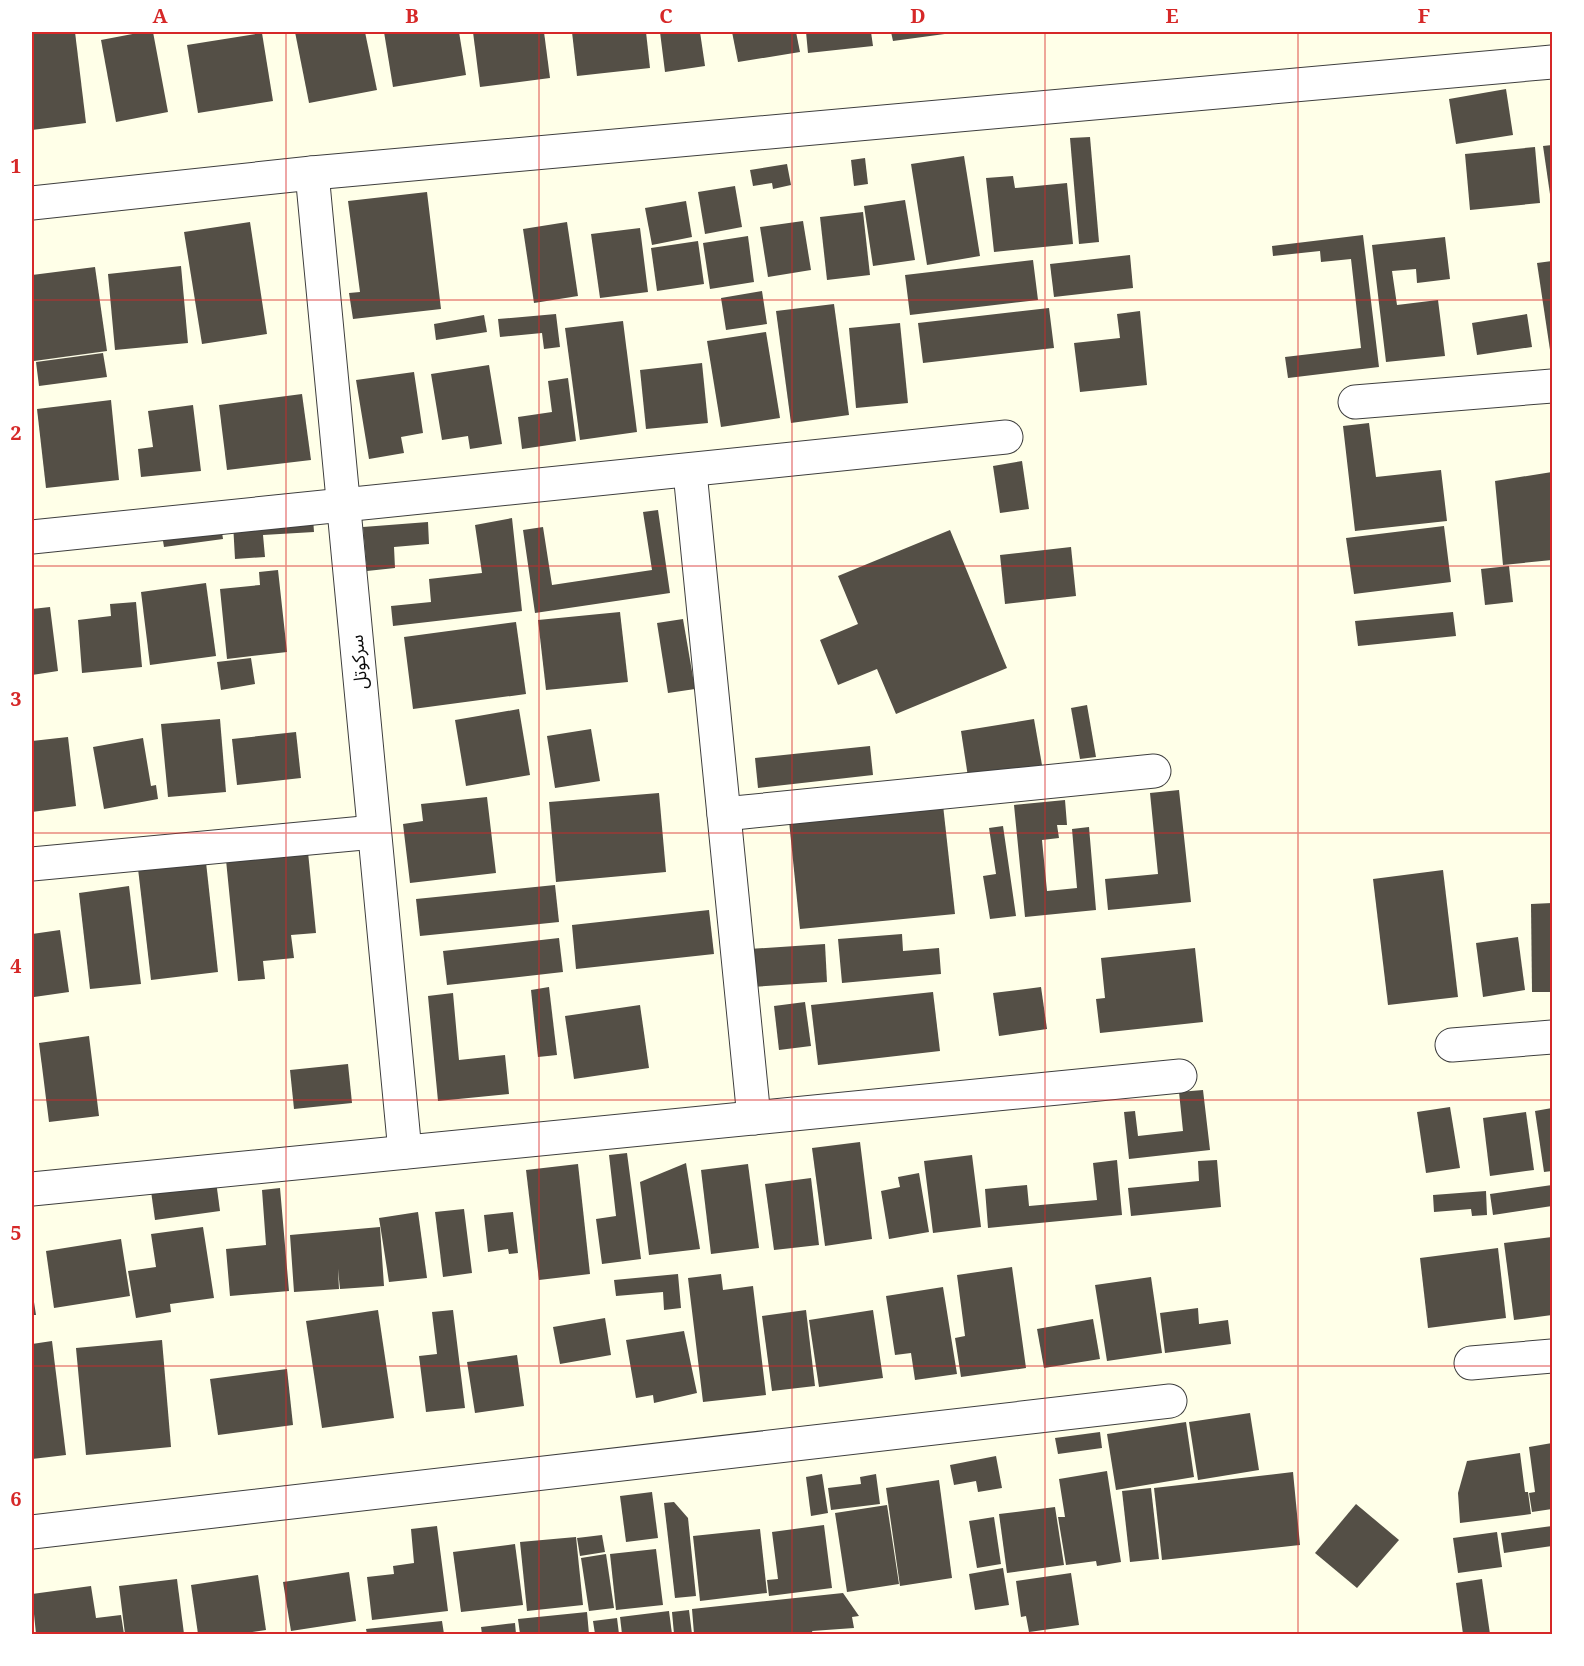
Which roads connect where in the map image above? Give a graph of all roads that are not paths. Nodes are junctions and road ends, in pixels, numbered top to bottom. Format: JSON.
{"nodes":[{"id":1,"x":1552,"y":62,"type":"edge"},
{"id":2,"x":312,"y":173,"type":"junction"},
{"id":3,"x":32,"y":203,"type":"edge"},
{"id":4,"x":1552,"y":386,"type":"edge"},
{"id":5,"x":1355,"y":402,"type":"dead end"},
{"id":6,"x":1006,"y":437,"type":"dead end"},
{"id":7,"x":690,"y":472,"type":"junction"},
{"id":8,"x":345,"y":505,"type":"junction"},
{"id":9,"x":32,"y":537,"type":"edge"},
{"id":10,"x":1154,"y":771,"type":"dead end"},
{"id":11,"x":724,"y":814,"type":"junction"},
{"id":12,"x":374,"y":832,"type":"junction"},
{"id":13,"x":32,"y":864,"type":"edge"},
{"id":14,"x":1552,"y":1037,"type":"edge"},
{"id":15,"x":1452,"y":1046,"type":"dead end"},
{"id":16,"x":1180,"y":1076,"type":"dead end"},
{"id":17,"x":754,"y":1118,"type":"junction"},
{"id":18,"x":405,"y":1152,"type":"junction"},
{"id":19,"x":32,"y":1189,"type":"edge"},
{"id":20,"x":1552,"y":1356,"type":"edge"},
{"id":21,"x":1471,"y":1363,"type":"dead end"},
{"id":22,"x":1170,"y":1401,"type":"dead end"},
{"id":23,"x":32,"y":1533,"type":"edge"}],
"edges":[{"from":1,"to":2,"type":"street"},
{"from":2,"to":3,"type":"street"},
{"from":2,"to":8,"type":"street","name":"سرکوتل"},
{"from":4,"to":5,"type":"street"},
{"from":6,"to":7,"type":"street"},
{"from":7,"to":8,"type":"street"},
{"from":7,"to":11,"type":"street"},
{"from":8,"to":9,"type":"street"},
{"from":8,"to":12,"type":"street","name":"سرکوتل"},
{"from":10,"to":11,"type":"street"},
{"from":11,"to":17,"type":"street"},
{"from":12,"to":13,"type":"street"},
{"from":12,"to":18,"type":"street","name":"سرکوتل"},
{"from":14,"to":15,"type":"street"},
{"from":16,"to":17,"type":"street"},
{"from":17,"to":18,"type":"street"},
{"from":18,"to":19,"type":"street"},
{"from":20,"to":21,"type":"street"},
{"from":22,"to":23,"type":"street"}]}
